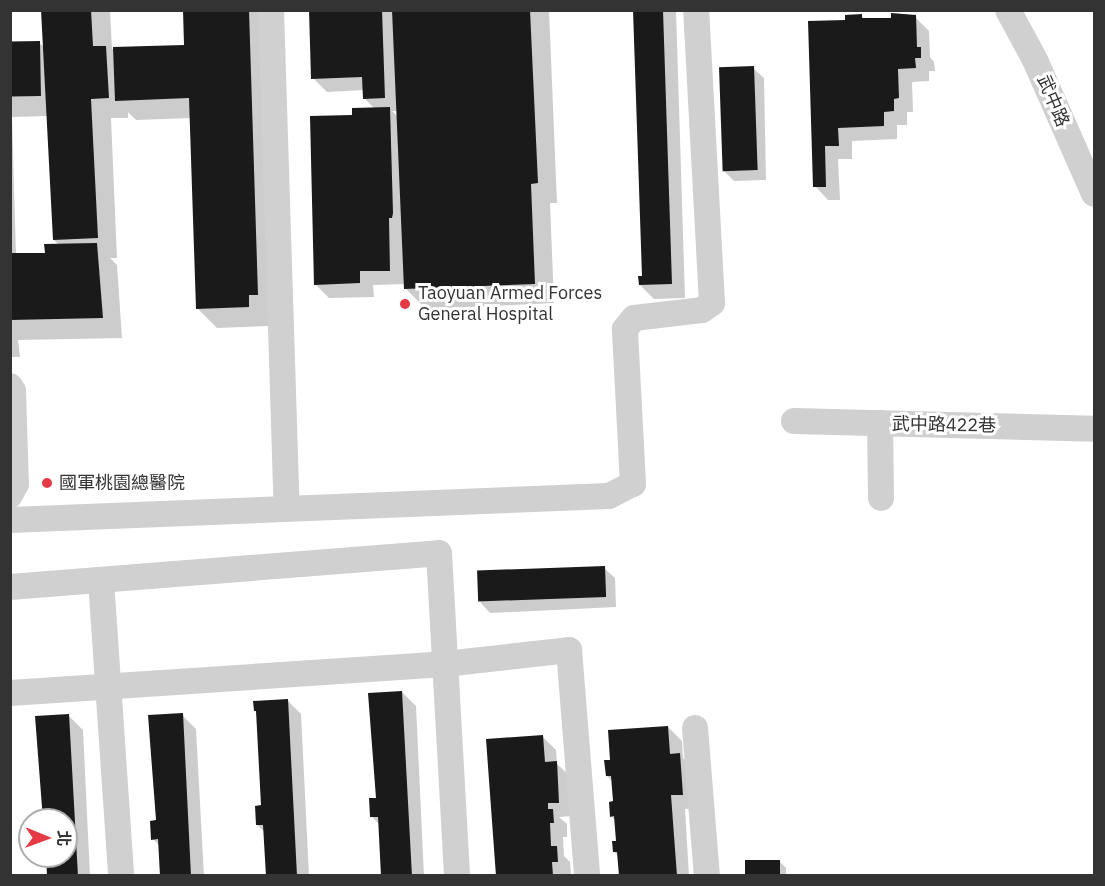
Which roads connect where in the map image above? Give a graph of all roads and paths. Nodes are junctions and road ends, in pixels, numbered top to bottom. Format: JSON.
{"nodes":[{"id":1,"x":271,"y":10,"type":"edge"},
{"id":2,"x":696,"y":10,"type":"edge"},
{"id":3,"x":1008,"y":10,"type":"edge"},
{"id":4,"x":1095,"y":194,"type":"edge"},
{"id":5,"x":10,"y":386,"type":"edge"},
{"id":6,"x":794,"y":421,"type":"dead end"},
{"id":7,"x":880,"y":423,"type":"junction"},
{"id":8,"x":1095,"y":429,"type":"edge"},
{"id":9,"x":10,"y":495,"type":"edge"},
{"id":10,"x":881,"y":498,"type":"dead end"},
{"id":11,"x":287,"y":509,"type":"junction"},
{"id":12,"x":10,"y":520,"type":"edge"},
{"id":13,"x":101,"y":580,"type":"junction"},
{"id":14,"x":10,"y":587,"type":"edge"},
{"id":15,"x":446,"y":664,"type":"junction"},
{"id":16,"x":107,"y":687,"type":"junction"},
{"id":17,"x":10,"y":693,"type":"edge"},
{"id":18,"x":695,"y":728,"type":"dead end"},
{"id":19,"x":121,"y":876,"type":"edge"},
{"id":20,"x":457,"y":876,"type":"edge"},
{"id":21,"x":587,"y":876,"type":"edge"},
{"id":22,"x":707,"y":876,"type":"edge"}],
"edges":[{"from":1,"to":11,"type":"street"},
{"from":2,"to":11,"type":"street"},
{"from":3,"to":4,"type":"street","name":"武中路"},
{"from":5,"to":9,"type":"street"},
{"from":6,"to":7,"type":"street","name":"武中路422巷"},
{"from":7,"to":8,"type":"street","name":"武中路422巷"},
{"from":7,"to":10,"type":"street"},
{"from":11,"to":12,"type":"street"},
{"from":13,"to":14,"type":"street"},
{"from":13,"to":15,"type":"street"},
{"from":13,"to":16,"type":"street"},
{"from":15,"to":16,"type":"street"},
{"from":15,"to":20,"type":"street"},
{"from":15,"to":21,"type":"street"},
{"from":16,"to":17,"type":"street"},
{"from":16,"to":19,"type":"street"},
{"from":18,"to":22,"type":"street"}]}
